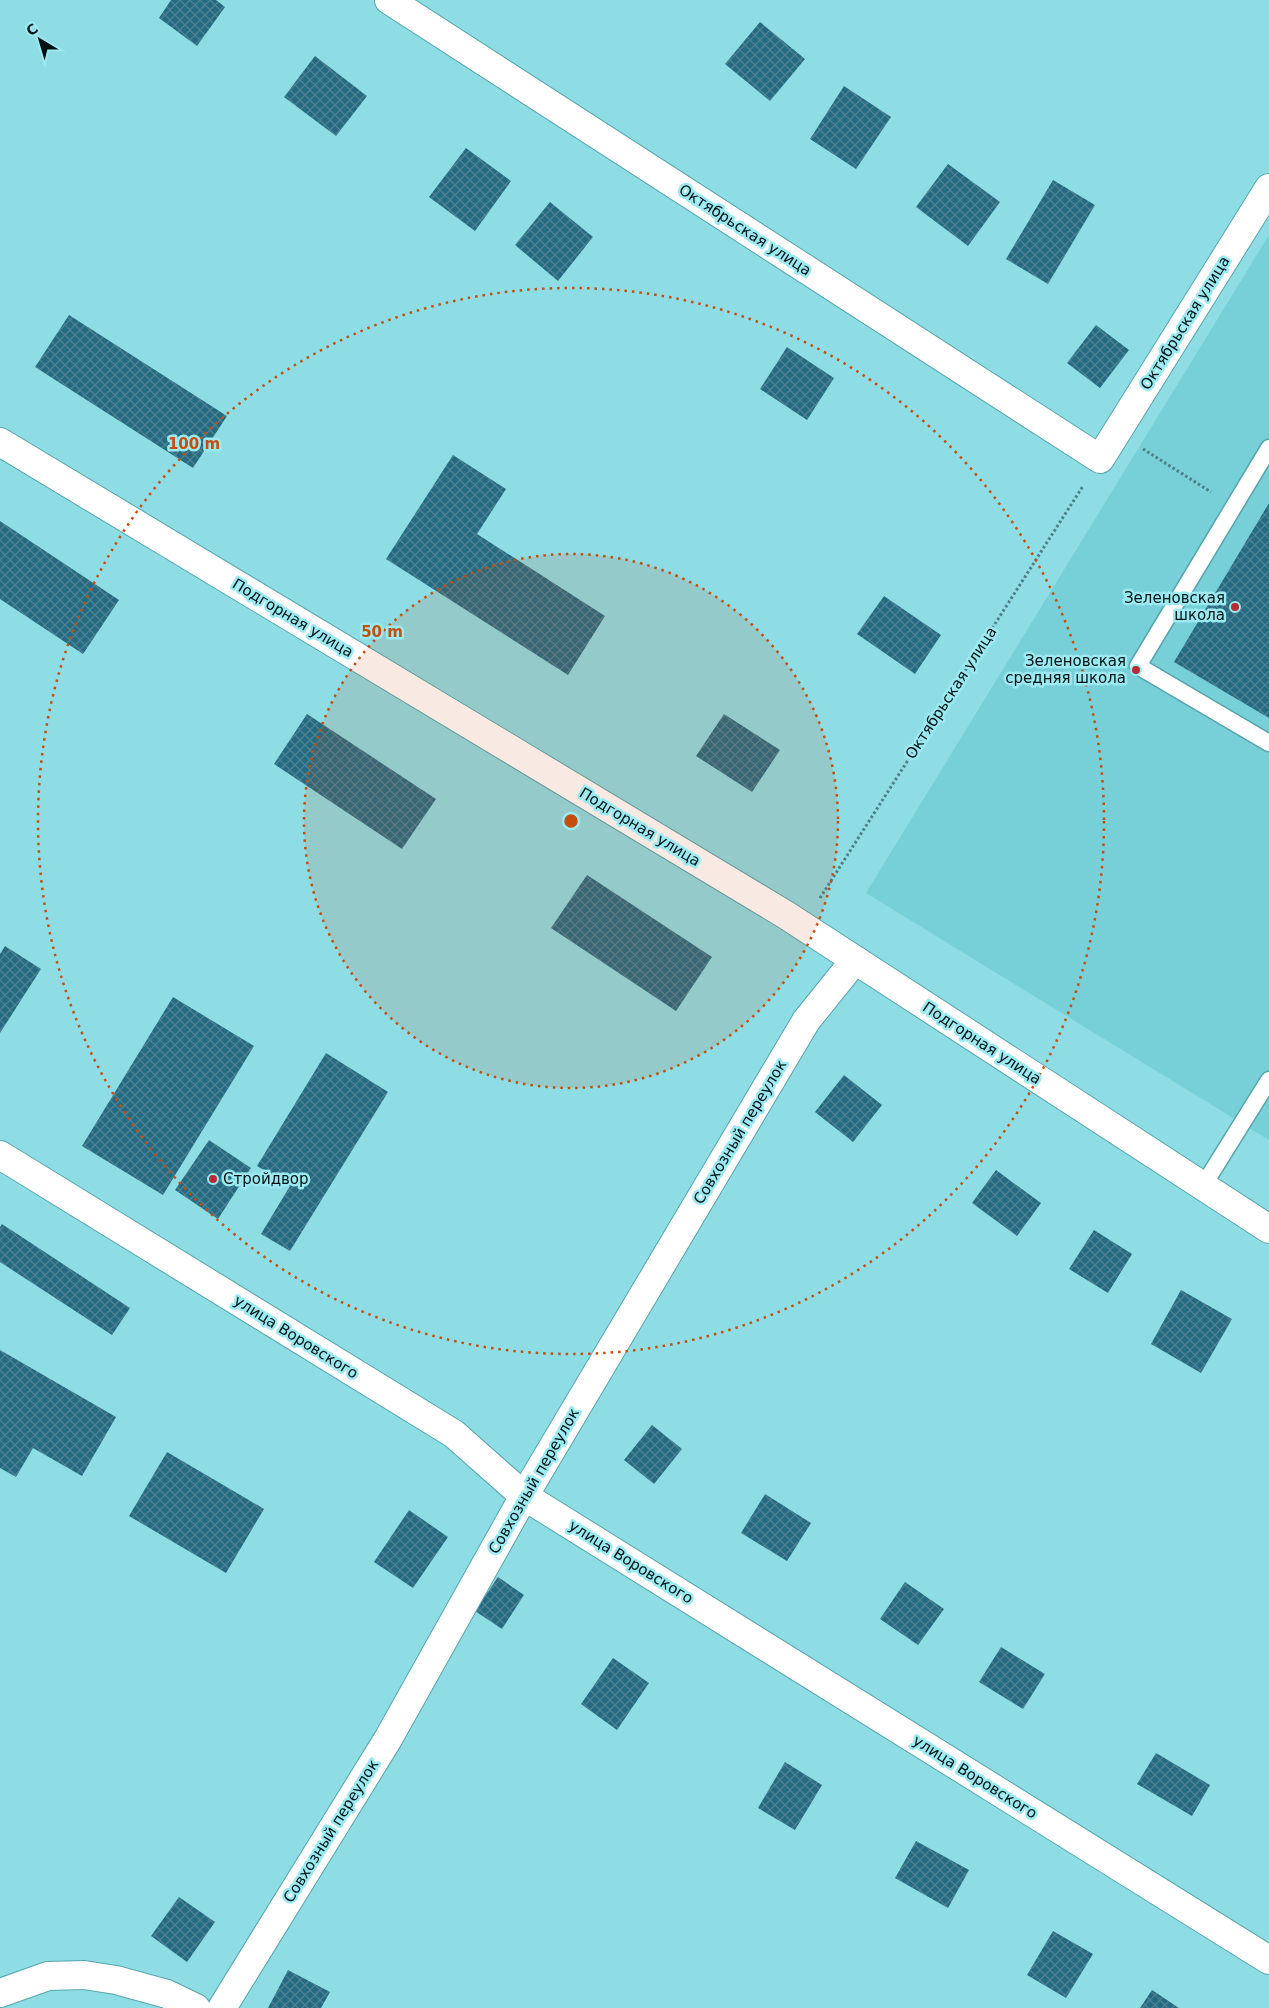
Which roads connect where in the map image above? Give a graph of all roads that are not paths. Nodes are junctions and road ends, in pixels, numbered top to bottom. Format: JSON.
{"nodes":[{"id":1,"x":389,"y":0,"type":"edge"},
{"id":2,"x":1269,"y":188,"type":"edge"},
{"id":3,"x":0,"y":442,"type":"edge"},
{"id":4,"x":1269,"y":448,"type":"edge"},
{"id":5,"x":1269,"y":743,"type":"edge"},
{"id":6,"x":855,"y":960,"type":"junction"},
{"id":7,"x":1269,"y":1080,"type":"edge"},
{"id":8,"x":0,"y":1155,"type":"edge"},
{"id":9,"x":1203,"y":1186,"type":"junction"},
{"id":10,"x":1269,"y":1228,"type":"edge"},
{"id":11,"x":524,"y":1496,"type":"junction"},
{"id":12,"x":1269,"y":1960,"type":"edge"},
{"id":13,"x":0,"y":1992,"type":"edge"},
{"id":14,"x":196,"y":2008,"type":"edge"},
{"id":15,"x":222,"y":2008,"type":"edge"}],
"edges":[{"from":1,"to":2,"type":"street","name":"Октябрьская улица"},
{"from":3,"to":6,"type":"street","name":"Подгорная улица"},
{"from":4,"to":5,"type":"lane"},
{"from":6,"to":9,"type":"street","name":"Подгорная улица"},
{"from":6,"to":11,"type":"street","name":"Совхозный переулок"},
{"from":7,"to":9,"type":"lane"},
{"from":8,"to":11,"type":"street","name":"улица Воровского"},
{"from":9,"to":10,"type":"street","name":"Подгорная улица"},
{"from":11,"to":12,"type":"street","name":"улица Воровского"},
{"from":11,"to":15,"type":"street","name":"Совхозный переулок"},
{"from":13,"to":14,"type":"street"}]}
